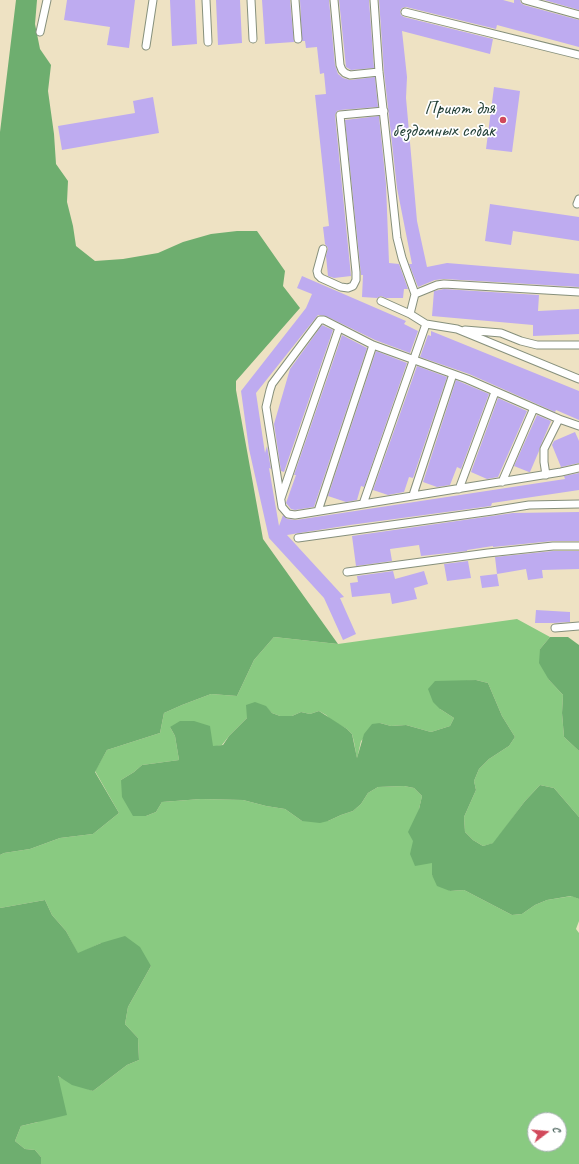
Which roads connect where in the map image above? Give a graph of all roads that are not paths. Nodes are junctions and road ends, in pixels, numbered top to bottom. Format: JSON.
{"nodes":[{"id":1,"x":47,"y":0,"type":"edge"},
{"id":2,"x":152,"y":0,"type":"edge"},
{"id":3,"x":206,"y":0,"type":"edge"},
{"id":4,"x":251,"y":0,"type":"edge"},
{"id":5,"x":295,"y":0,"type":"edge"},
{"id":6,"x":334,"y":0,"type":"edge"},
{"id":7,"x":374,"y":0,"type":"edge"},
{"id":8,"x":525,"y":0,"type":"edge"},
{"id":9,"x":405,"y":12,"type":"dead end"},
{"id":10,"x":579,"y":15,"type":"edge"},
{"id":11,"x":40,"y":32,"type":"dead end"},
{"id":12,"x":298,"y":38,"type":"dead end"},
{"id":13,"x":253,"y":39,"type":"dead end"},
{"id":14,"x":208,"y":42,"type":"dead end"},
{"id":15,"x":146,"y":46,"type":"dead end"},
{"id":16,"x":579,"y":55,"type":"edge"},
{"id":17,"x":379,"y":72,"type":"junction"},
{"id":18,"x":384,"y":111,"type":"junction"},
{"id":19,"x":323,"y":249,"type":"dead end"},
{"id":20,"x":579,"y":292,"type":"edge"},
{"id":21,"x":416,"y":294,"type":"junction"},
{"id":22,"x":381,"y":301,"type":"dead end"},
{"id":23,"x":410,"y":314,"type":"junction"},
{"id":24,"x":426,"y":324,"type":"junction"},
{"id":25,"x":339,"y":328,"type":"junction"},
{"id":26,"x":457,"y":329,"type":"junction"},
{"id":27,"x":373,"y":345,"type":"junction"},
{"id":28,"x":579,"y":345,"type":"edge"},
{"id":29,"x":413,"y":361,"type":"junction"},
{"id":30,"x":453,"y":374,"type":"junction"},
{"id":31,"x":579,"y":379,"type":"edge"},
{"id":32,"x":495,"y":392,"type":"junction"},
{"id":33,"x":534,"y":408,"type":"junction"},
{"id":34,"x":559,"y":419,"type":"junction"},
{"id":35,"x":579,"y":426,"type":"edge"},
{"id":36,"x":579,"y":468,"type":"edge"},
{"id":37,"x":546,"y":475,"type":"junction"},
{"id":38,"x":502,"y":482,"type":"junction"},
{"id":39,"x":459,"y":489,"type":"junction"},
{"id":40,"x":413,"y":496,"type":"junction"},
{"id":41,"x":281,"y":500,"type":"junction"},
{"id":42,"x":363,"y":504,"type":"junction"},
{"id":43,"x":579,"y":504,"type":"edge"},
{"id":44,"x":318,"y":511,"type":"junction"},
{"id":45,"x":298,"y":538,"type":"dead end"},
{"id":46,"x":579,"y":546,"type":"edge"},
{"id":47,"x":347,"y":572,"type":"dead end"},
{"id":48,"x":579,"y":626,"type":"edge"},
{"id":49,"x":555,"y":628,"type":"dead end"}],
"edges":[{"from":1,"to":11,"type":"lane"},
{"from":2,"to":15,"type":"lane"},
{"from":3,"to":14,"type":"lane"},
{"from":4,"to":13,"type":"lane"},
{"from":5,"to":12,"type":"lane"},
{"from":6,"to":17,"type":"lane"},
{"from":7,"to":17,"type":"lane"},
{"from":8,"to":10,"type":"lane"},
{"from":9,"to":16,"type":"lane"},
{"from":17,"to":18,"type":"lane"},
{"from":18,"to":19,"type":"lane"},
{"from":18,"to":21,"type":"lane"},
{"from":20,"to":21,"type":"lane"},
{"from":21,"to":23,"type":"lane"},
{"from":22,"to":23,"type":"lane"},
{"from":23,"to":24,"type":"lane"},
{"from":24,"to":26,"type":"lane"},
{"from":24,"to":29,"type":"lane"},
{"from":25,"to":27,"type":"lane"},
{"from":25,"to":41,"type":"lane"},
{"from":25,"to":41,"type":"lane"},
{"from":26,"to":28,"type":"lane"},
{"from":26,"to":31,"type":"lane"},
{"from":27,"to":29,"type":"lane"},
{"from":27,"to":44,"type":"lane"},
{"from":29,"to":30,"type":"lane"},
{"from":29,"to":42,"type":"lane"},
{"from":30,"to":32,"type":"lane"},
{"from":30,"to":40,"type":"lane"},
{"from":32,"to":33,"type":"lane"},
{"from":32,"to":39,"type":"lane"},
{"from":33,"to":34,"type":"lane"},
{"from":33,"to":38,"type":"lane"},
{"from":34,"to":35,"type":"lane"},
{"from":34,"to":37,"type":"lane"},
{"from":36,"to":37,"type":"lane"},
{"from":37,"to":38,"type":"lane"},
{"from":38,"to":39,"type":"lane"},
{"from":39,"to":40,"type":"lane"},
{"from":40,"to":42,"type":"lane"},
{"from":41,"to":44,"type":"lane"},
{"from":42,"to":44,"type":"lane"},
{"from":43,"to":45,"type":"lane"},
{"from":46,"to":47,"type":"lane"},
{"from":48,"to":49,"type":"lane"}]}
